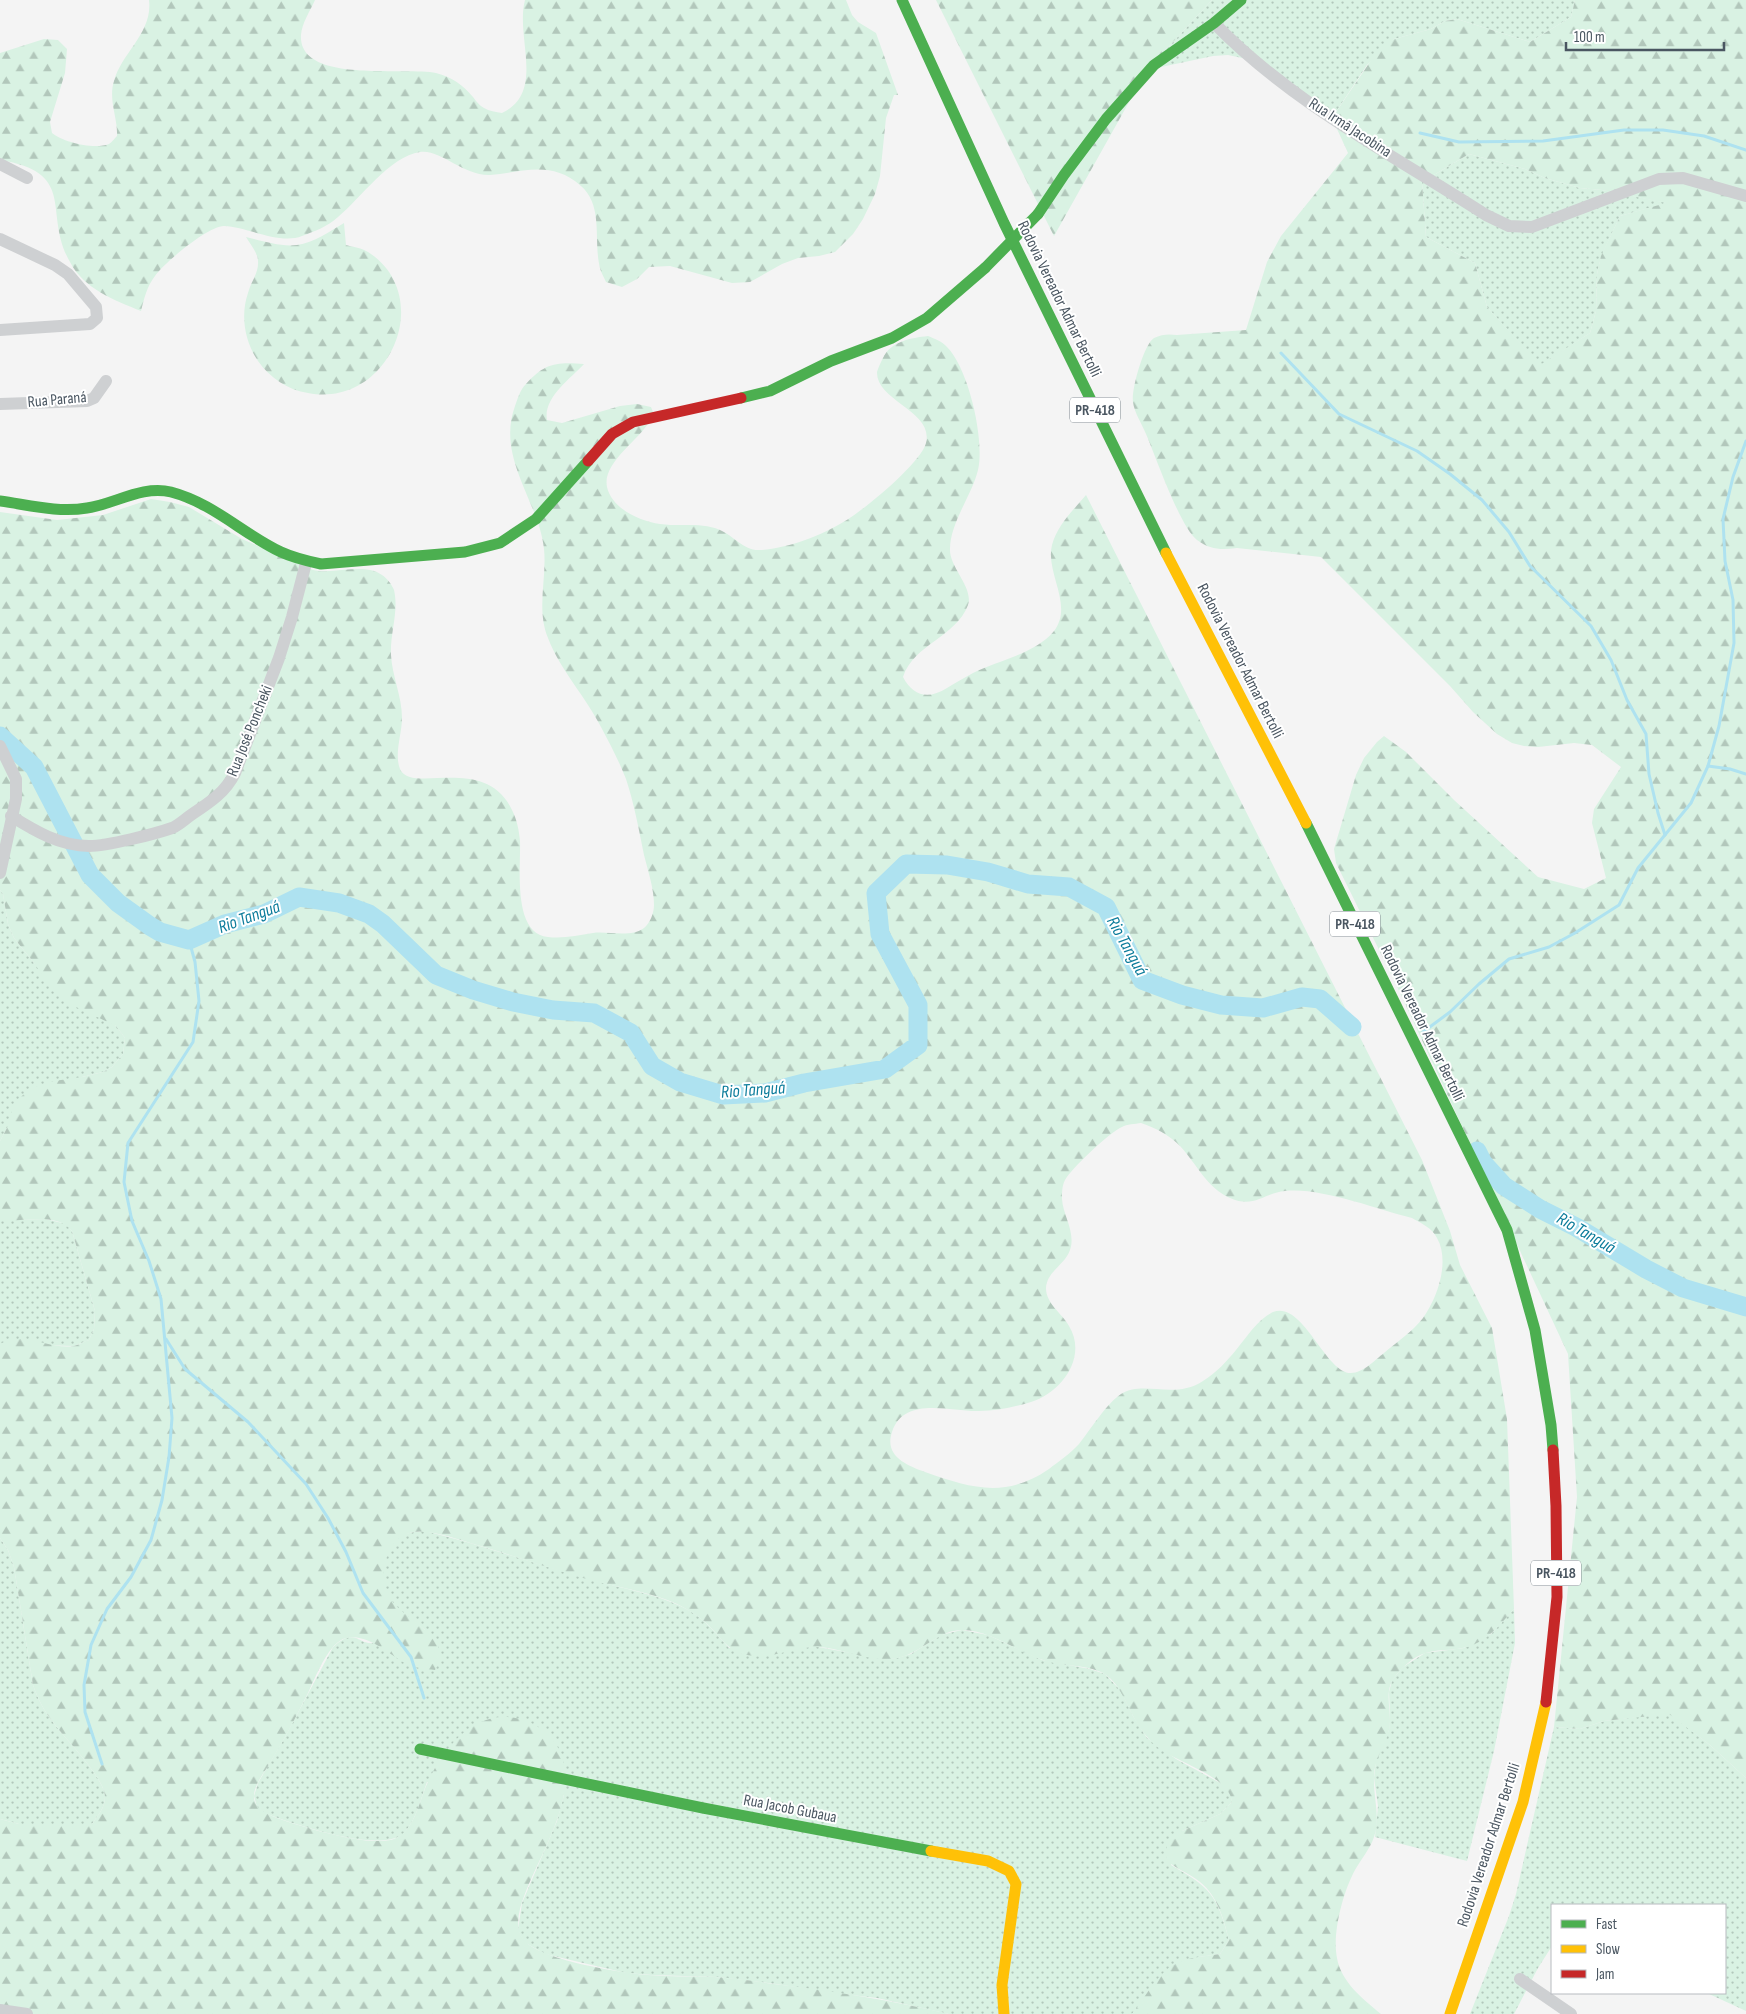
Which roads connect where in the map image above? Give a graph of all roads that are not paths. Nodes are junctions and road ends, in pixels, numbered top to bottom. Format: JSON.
{"nodes":[{"id":1,"x":902,"y":0,"type":"edge"},
{"id":2,"x":1240,"y":0,"type":"edge"},
{"id":3,"x":1214,"y":23,"type":"junction"},
{"id":4,"x":0,"y":164,"type":"edge"},
{"id":5,"x":27,"y":178,"type":"dead end"},
{"id":6,"x":1746,"y":196,"type":"edge"},
{"id":7,"x":0,"y":239,"type":"edge"},
{"id":8,"x":0,"y":330,"type":"edge"},
{"id":9,"x":106,"y":381,"type":"dead end"},
{"id":10,"x":0,"y":404,"type":"edge"},
{"id":11,"x":0,"y":501,"type":"edge"},
{"id":12,"x":306,"y":563,"type":"junction"},
{"id":13,"x":0,"y":746,"type":"edge"},
{"id":14,"x":11,"y":816,"type":"junction"},
{"id":15,"x":0,"y":873,"type":"edge"},
{"id":16,"x":420,"y":1749,"type":"dead end"},
{"id":17,"x":1520,"y":1979,"type":"dead end"},
{"id":18,"x":0,"y":2010,"type":"edge"},
{"id":19,"x":27,"y":2014,"type":"edge"},
{"id":20,"x":1004,"y":2014,"type":"edge"},
{"id":21,"x":1450,"y":2014,"type":"edge"},
{"id":22,"x":1571,"y":2014,"type":"edge"}],
"edges":[{"from":1,"to":21,"type":"main road","name":"Rodovia Vereador Admar Bertolli","number":"PR-418"},
{"from":2,"to":3,"type":"main road"},
{"from":3,"to":6,"type":"street","name":"Rua Irmã Jacobina"},
{"from":3,"to":12,"type":"main road","bridge":true},
{"from":4,"to":5,"type":"street"},
{"from":7,"to":8,"type":"street"},
{"from":9,"to":10,"type":"street","name":"Rua Paraná"},
{"from":11,"to":12,"type":"main road"},
{"from":12,"to":14,"type":"street","name":"Rua José Poncheki"},
{"from":13,"to":14,"type":"street"},
{"from":14,"to":15,"type":"street"},
{"from":16,"to":20,"type":"main road","name":"Rua Jacob Gubaua"},
{"from":17,"to":22,"type":"street"},
{"from":18,"to":19,"type":"street"}]}
